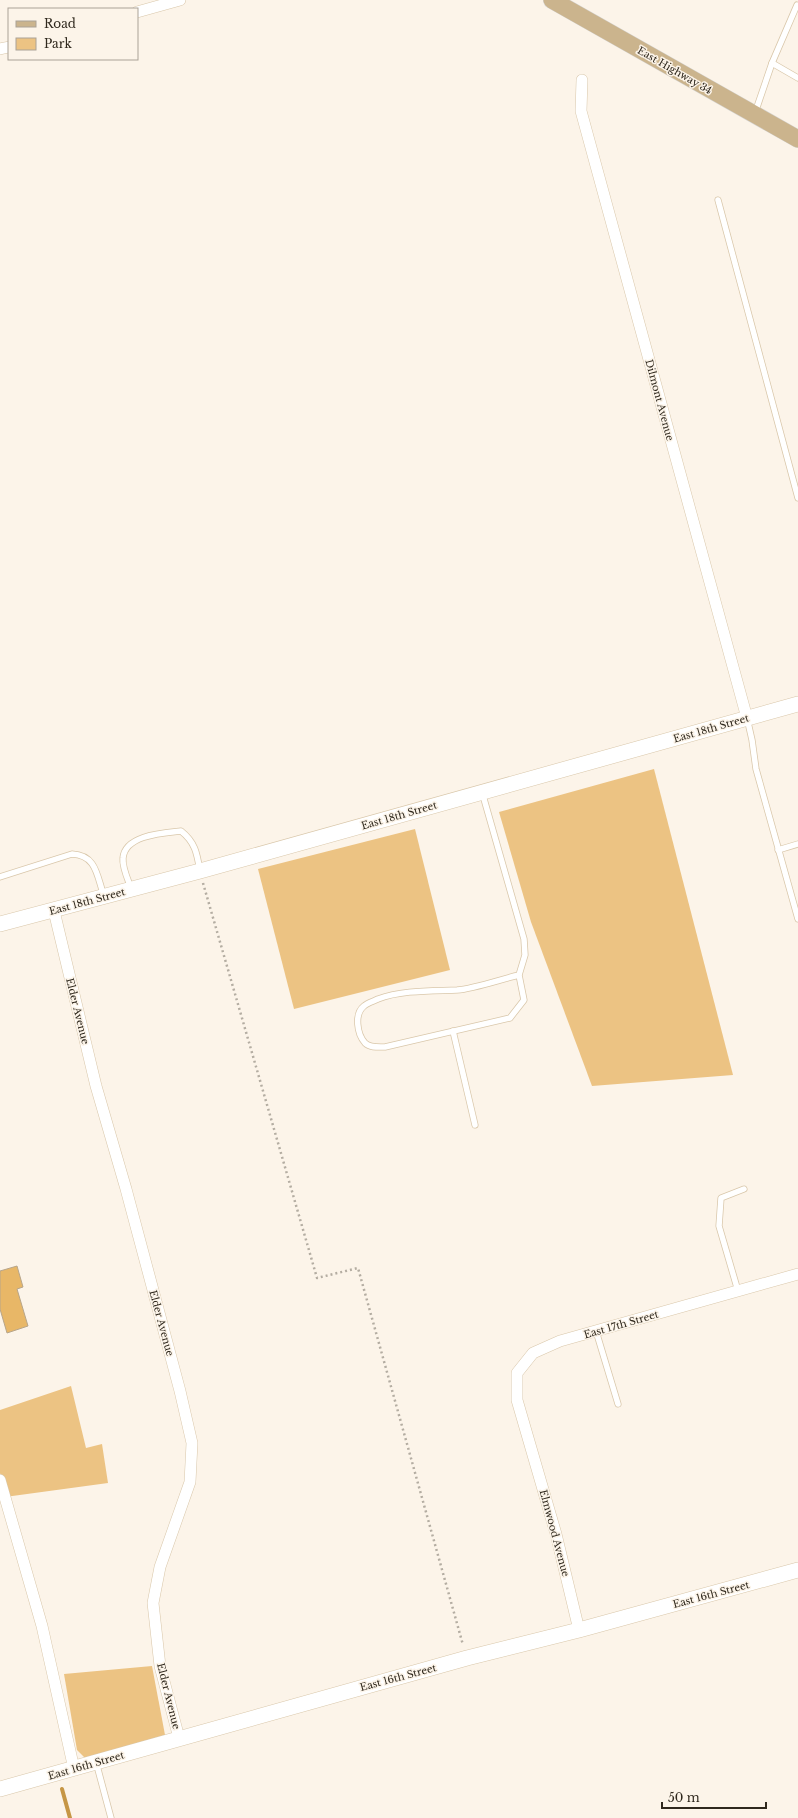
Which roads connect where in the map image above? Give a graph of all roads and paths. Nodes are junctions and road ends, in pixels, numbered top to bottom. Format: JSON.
{"nodes":[{"id":1,"x":180,"y":0,"type":"edge"},
{"id":2,"x":552,"y":0,"type":"edge"},
{"id":3,"x":797,"y":5,"type":"edge"},
{"id":4,"x":138,"y":12,"type":"edge"},
{"id":5,"x":772,"y":63,"type":"junction"},
{"id":6,"x":798,"y":78,"type":"edge"},
{"id":7,"x":582,"y":80,"type":"dead end"},
{"id":8,"x":755,"y":115,"type":"junction"},
{"id":9,"x":798,"y":140,"type":"edge"},
{"id":10,"x":718,"y":200,"type":"dead end"},
{"id":11,"x":798,"y":498,"type":"edge"},
{"id":12,"x":798,"y":704,"type":"edge"},
{"id":13,"x":747,"y":718,"type":"junction"},
{"id":14,"x":482,"y":792,"type":"junction"},
{"id":15,"x":798,"y":844,"type":"edge"},
{"id":16,"x":778,"y":850,"type":"junction"},
{"id":17,"x":200,"y":871,"type":"junction"},
{"id":18,"x":0,"y":877,"type":"edge"},
{"id":19,"x":131,"y":889,"type":"junction"},
{"id":20,"x":104,"y":897,"type":"junction"},
{"id":21,"x":54,"y":911,"type":"junction"},
{"id":22,"x":798,"y":919,"type":"edge"},
{"id":23,"x":0,"y":924,"type":"edge"},
{"id":24,"x":519,"y":975,"type":"junction"},
{"id":25,"x":453,"y":1031,"type":"junction"},
{"id":26,"x":475,"y":1125,"type":"dead end"},
{"id":27,"x":744,"y":1189,"type":"dead end"},
{"id":28,"x":798,"y":1274,"type":"edge"},
{"id":29,"x":738,"y":1291,"type":"junction"},
{"id":30,"x":596,"y":1331,"type":"junction"},
{"id":31,"x":618,"y":1404,"type":"dead end"},
{"id":32,"x":528,"y":1436,"type":"joint"},
{"id":33,"x":0,"y":1480,"type":"edge"},
{"id":34,"x":798,"y":1570,"type":"edge"},
{"id":35,"x":579,"y":1630,"type":"junction"},
{"id":36,"x":467,"y":1658,"type":"junction"},
{"id":37,"x":179,"y":1738,"type":"junction"},
{"id":38,"x":96,"y":1762,"type":"junction"},
{"id":39,"x":74,"y":1768,"type":"junction"},
{"id":40,"x":0,"y":1789,"type":"edge"},
{"id":41,"x":111,"y":1818,"type":"edge"}],
"edges":[{"from":1,"to":4,"type":"street"},
{"from":2,"to":8,"type":"main road","name":"East Highway 34"},
{"from":3,"to":5,"type":"lane"},
{"from":5,"to":6,"type":"lane"},
{"from":5,"to":8,"type":"lane"},
{"from":7,"to":13,"type":"street","name":"Dilmont Avenue"},
{"from":8,"to":9,"type":"main road","name":"East Highway 34"},
{"from":10,"to":11,"type":"lane"},
{"from":12,"to":13,"type":"street","name":"East 18th Street"},
{"from":13,"to":14,"type":"street","name":"East 18th Street"},
{"from":13,"to":16,"type":"lane"},
{"from":14,"to":17,"type":"street","name":"East 18th Street"},
{"from":14,"to":24,"type":"lane"},
{"from":15,"to":16,"type":"lane"},
{"from":16,"to":22,"type":"lane"},
{"from":17,"to":19,"type":"street","name":"East 18th Street"},
{"from":17,"to":19,"type":"lane"},
{"from":17,"to":36,"type":"path"},
{"from":18,"to":20,"type":"lane"},
{"from":19,"to":20,"type":"street","name":"East 18th Street"},
{"from":20,"to":21,"type":"street","name":"East 18th Street"},
{"from":21,"to":23,"type":"street","name":"East 18th Street"},
{"from":21,"to":37,"type":"street","name":"Elder Avenue"},
{"from":24,"to":25,"type":"lane"},
{"from":24,"to":25,"type":"lane"},
{"from":25,"to":26,"type":"lane"},
{"from":27,"to":29,"type":"lane"},
{"from":28,"to":29,"type":"street","name":"East 17th Street"},
{"from":29,"to":30,"type":"street","name":"East 17th Street"},
{"from":30,"to":31,"type":"lane"},
{"from":30,"to":32,"type":"street","name":"East 17th Street"},
{"from":32,"to":35,"type":"street","name":"Elmwood Avenue"},
{"from":33,"to":39,"type":"street"},
{"from":34,"to":35,"type":"street","name":"East 16th Street"},
{"from":35,"to":36,"type":"street","name":"East 16th Street"},
{"from":36,"to":37,"type":"street","name":"East 16th Street"},
{"from":37,"to":38,"type":"street","name":"East 16th Street"},
{"from":38,"to":39,"type":"street","name":"East 16th Street"},
{"from":38,"to":41,"type":"lane"},
{"from":39,"to":40,"type":"street","name":"East 16th Street"}]}
